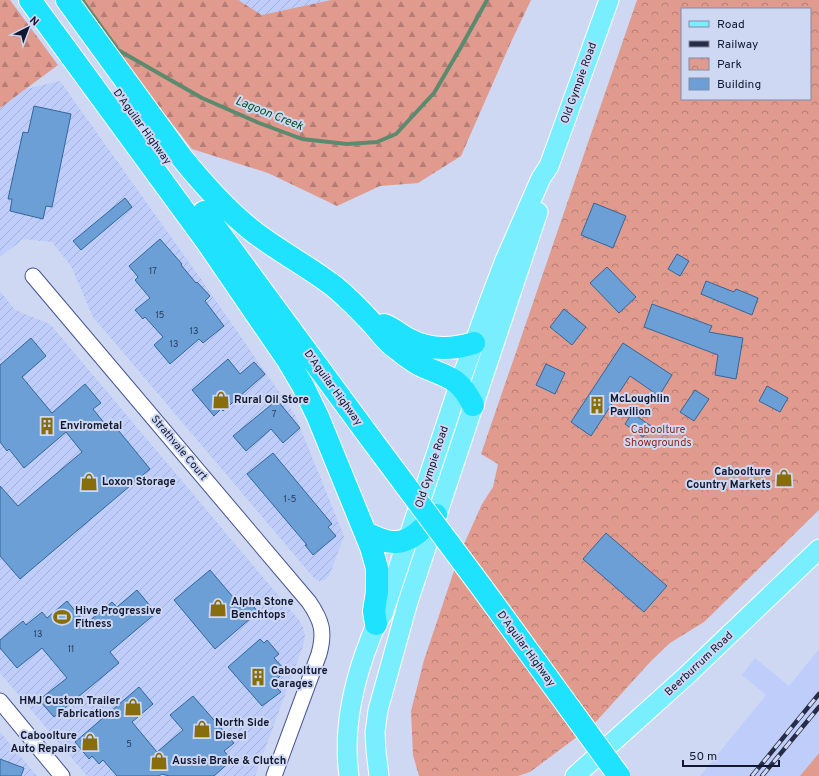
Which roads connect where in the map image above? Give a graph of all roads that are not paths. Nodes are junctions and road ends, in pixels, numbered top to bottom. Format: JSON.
{"nodes":[{"id":1,"x":30,"y":0,"type":"edge"},
{"id":2,"x":49,"y":0,"type":"edge"},
{"id":3,"x":67,"y":0,"type":"edge"},
{"id":4,"x":609,"y":0,"type":"edge"},
{"id":5,"x":163,"y":156,"type":"junction"},
{"id":6,"x":549,"y":166,"type":"junction"},
{"id":7,"x":33,"y":276,"type":"dead end"},
{"id":8,"x":371,"y":323,"type":"junction"},
{"id":9,"x":474,"y":343,"type":"junction"},
{"id":10,"x":460,"y":385,"type":"junction"},
{"id":11,"x":473,"y":405,"type":"junction"},
{"id":12,"x":436,"y":515,"type":"junction"},
{"id":13,"x":366,"y":533,"type":"junction"},
{"id":14,"x":408,"y":539,"type":"junction"},
{"id":15,"x":819,"y":548,"type":"edge"},
{"id":16,"x":376,"y":624,"type":"junction"},
{"id":17,"x":0,"y":702,"type":"edge"},
{"id":18,"x":62,"y":776,"type":"edge"},
{"id":19,"x":274,"y":776,"type":"edge"},
{"id":20,"x":349,"y":776,"type":"edge"},
{"id":21,"x":379,"y":776,"type":"edge"},
{"id":22,"x":575,"y":776,"type":"edge"},
{"id":23,"x":619,"y":776,"type":"edge"}],
"edges":[{"from":1,"to":5,"type":"highway"},
{"from":2,"to":5,"type":"highway","name":"D'Aguilar Highway"},
{"from":3,"to":5,"type":"highway"},
{"from":4,"to":6,"type":"main road","name":"Old Gympie Road"},
{"from":5,"to":8,"type":"highway"},
{"from":5,"to":13,"type":"highway"},
{"from":5,"to":23,"type":"highway","name":"D'Aguilar Highway","bridge":true},
{"from":6,"to":9,"type":"main road","name":"Old Gympie Road"},
{"from":6,"to":11,"type":"main road","name":"Old Gympie Road"},
{"from":7,"to":19,"type":"street","name":"Strathvale Court"},
{"from":8,"to":9,"type":"highway"},
{"from":8,"to":10,"type":"highway"},
{"from":9,"to":10,"type":"main road","name":"Old Gympie Road"},
{"from":10,"to":11,"type":"highway"},
{"from":10,"to":14,"type":"main road","name":"Old Gympie Road"},
{"from":11,"to":12,"type":"main road","name":"Old Gympie Road"},
{"from":12,"to":14,"type":"highway"},
{"from":12,"to":21,"type":"main road","name":"Old Gympie Road"},
{"from":13,"to":14,"type":"highway"},
{"from":13,"to":16,"type":"highway"},
{"from":14,"to":16,"type":"main road","name":"Old Gympie Road"},
{"from":15,"to":22,"type":"main road","name":"Beerburrum Road"},
{"from":16,"to":20,"type":"main road","name":"Old Gympie Road"},
{"from":17,"to":18,"type":"street"}]}
